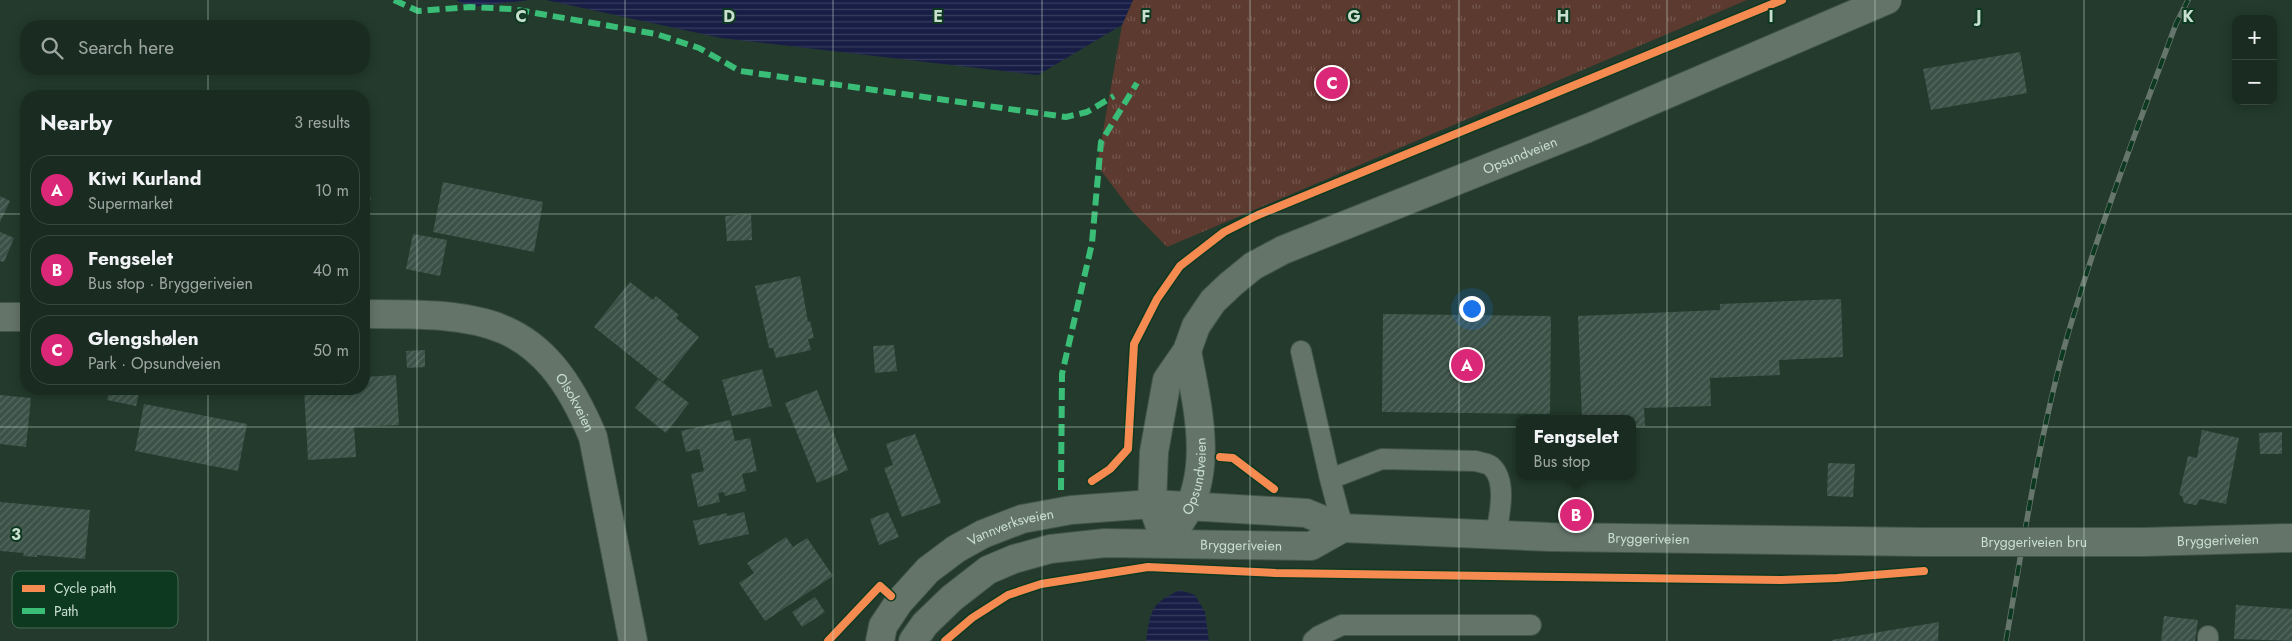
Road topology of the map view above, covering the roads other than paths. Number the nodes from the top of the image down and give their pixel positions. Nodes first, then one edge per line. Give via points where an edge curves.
1 (1887, 0) edge
2 (370, 314) edge
3 (0, 317) edge
4 (20, 317) edge
5 (1187, 351) junction
6 (1300, 351) dead end
7 (1330, 479) junction
8 (1152, 504) junction
9 (1192, 506) junction
10 (1343, 528) junction
11 (1496, 534) junction
12 (2292, 538) edge
13 (1924, 542) joint
14 (2143, 542) joint
15 (1166, 543) junction
16 (1531, 624) dead end
17 (633, 641) edge
18 (880, 641) edge
19 (913, 641) edge
20 (1313, 641) edge

1 - 5 main road, Opsundveien via 1588,128 1283,250 1253,266 1213,301 1196,326
2 - 17 main road, Olsokveien via 426,314 476,320 519,337 553,368 583,414 593,437
3 - 4 main road
5 - 8 main road, Opsundveien via 1167,380 1154,452
5 - 9 main road, Opsundveien via 1202,456
6 - 7 lane
7 - 10 lane
7 - 11 lane via 1382,458 1484,463 1491,466 1500,486
8 - 9 main road, Vannverksveien
8 - 15 main road, Opsundveien
8 - 18 main road, Vannverksveien via 1072,510 1022,519 983,534 928,570 899,602 883,626
9 - 10 main road, Bryggeriveien via 1306,513
9 - 15 main road, Opsundveien
10 - 11 main road, Bryggeriveien
10 - 15 main road, Bryggeriveien via 1311,546
11 - 13 main road, Bryggeriveien
12 - 14 main road, Bryggeriveien
13 - 14 main road, Bryggeriveien bru, bridge
15 - 19 main road via 1105,543 1050,549 1014,558 988,570 952,598 925,624
16 - 20 lane via 1342,625

